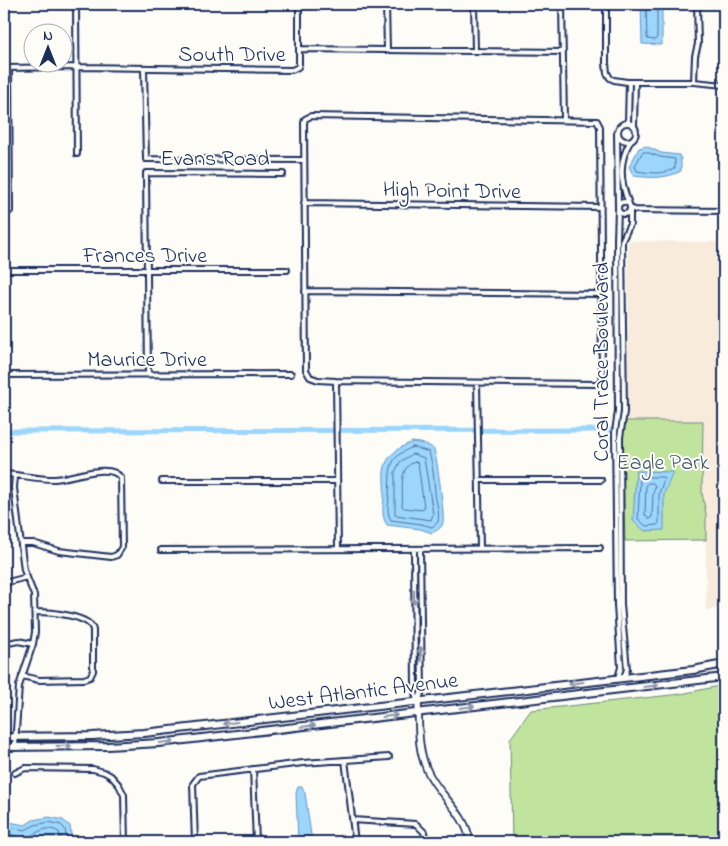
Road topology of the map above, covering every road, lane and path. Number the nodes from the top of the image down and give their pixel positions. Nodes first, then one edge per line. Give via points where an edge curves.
1 (76, 4) edge
2 (299, 4) edge
3 (386, 4) edge
4 (474, 4) edge
5 (562, 4) edge
6 (606, 4) edge
7 (698, 4) edge
8 (299, 49) junction
9 (387, 50) junction
10 (475, 51) junction
11 (563, 52) junction
12 (6, 68) edge
13 (76, 68) junction
14 (144, 69) junction
15 (629, 82) junction
16 (635, 82) junction
17 (694, 82) junction
18 (724, 86) edge
19 (564, 120) junction
20 (628, 122) junction
21 (634, 126) junction
22 (617, 132) junction
23 (631, 140) junction
24 (77, 154) dead end
25 (304, 160) junction
26 (283, 174) dead end
27 (304, 203) junction
28 (600, 207) junction
29 (618, 208) junction
30 (630, 208) junction
31 (724, 211) edge
32 (4, 215) edge
33 (4, 270) edge
34 (147, 270) junction
35 (287, 270) dead end
36 (305, 290) junction
37 (601, 294) junction
38 (148, 374) junction
39 (290, 374) dead end
40 (4, 375) edge
41 (336, 380) junction
42 (477, 383) junction
43 (4, 474) edge
44 (15, 475) junction
45 (479, 480) junction
46 (601, 480) dead end
47 (162, 481) dead end
48 (337, 481) junction
49 (21, 543) junction
50 (480, 548) junction
51 (600, 548) dead end
52 (338, 549) junction
53 (414, 549) junction
54 (420, 549) junction
55 (161, 550) dead end
56 (27, 577) junction
57 (4, 583) edge
58 (34, 612) junction
59 (4, 644) edge
60 (32, 644) junction
61 (724, 664) edge
62 (22, 676) junction
63 (724, 677) edge
64 (621, 678) junction
65 (603, 692) junction
66 (418, 702) junction
67 (418, 713) junction
68 (258, 720) junction
69 (260, 731) junction
70 (4, 737) edge
71 (15, 737) junction
72 (4, 746) edge
73 (15, 746) junction
74 (389, 757) dead end
75 (345, 760) junction
76 (253, 769) junction
77 (15, 773) dead end
78 (352, 820) junction
79 (125, 842) edge
80 (194, 842) edge
81 (256, 842) edge
82 (355, 842) edge
83 (426, 842) edge
84 (470, 842) edge

1 - 13 street
2 - 8 street
3 - 9 street
4 - 10 street
5 - 11 street
6 - 15 street via 607,73 614,80
7 - 17 street
8 - 9 street, South Drive
8 - 14 street, South Drive via 298,67 292,70
9 - 10 street, South Drive
10 - 11 street, South Drive
11 - 19 street
12 - 13 street, South Drive
12 - 32 street via 10,211
13 - 14 street, South Drive
13 - 24 street
14 - 25 street via 146,159
15 - 16 street
15 - 20 street
16 - 17 street
16 - 21 street, Coral Trace Boulevard
17 - 18 street
19 - 25 street via 311,116 304,123
19 - 28 street via 594,120 599,124
20 - 21 street
20 - 22 street via 620,125
21 - 23 street, Coral Trace Boulevard via 636,134
22 - 23 street via 623,140
22 - 29 street, Coral Trace Boulevard
23 - 30 street, Coral Trace Boulevard via 622,159 623,184
25 - 27 street
26 - 34 street, Evans Road via 146,173
27 - 28 street, High Point Drive
27 - 36 street
28 - 37 street
29 - 30 street via 624,202
29 - 30 street via 622,214
29 - 64 street, Coral Trace Boulevard via 618,412 615,432
30 - 31 street
30 - 64 street, Coral Trace Boulevard via 630,224 622,241 622,605 627,669
33 - 34 street, Frances Drive
34 - 35 street, Frances Drive
34 - 38 street
36 - 37 street
36 - 41 street via 306,370 313,379
37 - 42 street via 602,378 599,383
38 - 39 street, Maurice Drive
38 - 40 street, Maurice Drive
41 - 42 street
41 - 48 street
42 - 45 street
43 - 44 street
44 - 49 street
44 - 49 street via 58,479 114,472 121,481 122,547 114,557
45 - 46 street
45 - 50 street
47 - 48 street
48 - 52 street
49 - 56 street
50 - 51 street
50 - 54 street
52 - 53 street
52 - 55 street
53 - 54 street
53 -> 66 street via 415,693
66 -> 54 street via 422,691
56 - 57 street
56 - 58 street via 34,591
58 - 60 street
58 - 62 street via 54,612 88,622 93,627 93,671 84,679 39,680
59 - 60 street via 18,641
60 - 62 street
61 - 64 main road, West Atlantic Avenue
62 - 71 street
65 -> 63 main road, West Atlantic Avenue
64 - 65 main road via 619,684
64 -> 66 main road, West Atlantic Avenue
67 -> 65 main road, West Atlantic Avenue
66 - 67 street
66 - 68 main road, West Atlantic Avenue
69 -> 67 main road, West Atlantic Avenue
67 - 84 street via 420,750 427,771 463,819
68 - 69 main road
68 -> 71 main road, West Atlantic Avenue via 120,735
73 -> 69 main road, West Atlantic Avenue via 136,745
70 - 71 main road, West Atlantic Avenue
71 - 73 street
72 - 73 main road, West Atlantic Avenue
74 - 75 street
75 - 76 street
75 - 78 street
76 - 80 street via 199,776 194,780
76 - 81 street
77 - 79 street via 25,768 93,769 108,774 117,781 124,795
78 - 82 street
78 - 83 street via 416,824 424,832

